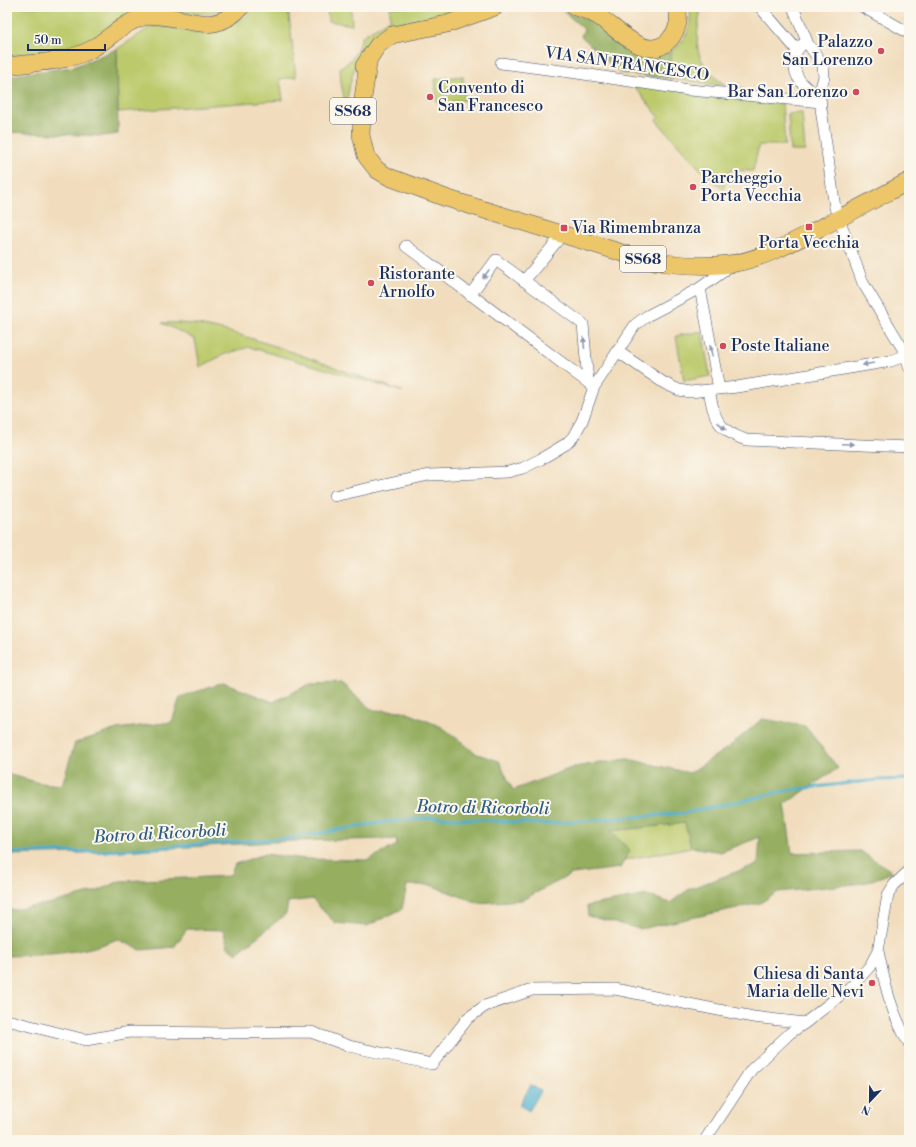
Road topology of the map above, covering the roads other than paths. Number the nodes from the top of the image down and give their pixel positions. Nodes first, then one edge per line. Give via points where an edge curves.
1 (241, 7) edge
2 (495, 7) edge
3 (575, 7) edge
4 (677, 7) edge
5 (760, 7) edge
6 (793, 7) edge
7 (863, 7) edge
8 (909, 33) edge
9 (808, 44) junction
10 (797, 50) junction
11 (500, 63) dead end
12 (7, 66) edge
13 (820, 98) junction
14 (909, 180) edge
15 (839, 218) junction
16 (562, 235) junction
17 (406, 246) dead end
18 (730, 264) junction
19 (524, 281) junction
20 (700, 288) junction
21 (470, 295) junction
22 (617, 351) junction
23 (907, 354) edge
24 (909, 367) edge
25 (591, 385) junction
26 (714, 390) junction
27 (909, 447) edge
28 (334, 496) dead end
29 (909, 871) edge
30 (878, 951) junction
31 (7, 1020) edge
32 (805, 1023) junction
33 (909, 1043) edge
34 (705, 1140) edge

1 - 12 main road via 224,20 207,24 160,16 142,18 78,55 66,59
2 - 16 main road, SS68 via 447,24 395,34 378,45 360,76 353,106 353,148 359,167 386,186 446,198
3 - 4 main road via 595,14 632,42 653,48 664,44 673,36 678,24
5 - 10 street
6 - 9 street
7 - 8 street
9 - 10 street via 803,44
9 - 13 street via 824,68
10 - 13 street via 794,63 799,79
11 - 13 street, VIA SAN FRANCESCO via 696,91 786,99
13 - 15 street via 833,197
14 - 15 main road, SS68
15 - 18 main road, SS68 via 781,248 751,260
15 - 23 street via 865,287
16 - 18 main road, SS68 via 655,262 686,265
16 - 19 street
17 - 21 street
18 - 20 street
19 -> 21 street via 496,260
25 -> 19 street via 582,324
20 - 22 street via 639,321
26 -> 20 street
21 - 25 street
22 - 25 street
22 - 26 street via 675,388 686,392
23 - 24 street
23 -> 26 street via 890,361
25 - 28 street via 580,426 570,440 523,468 498,473 429,475
26 -> 27 street via 716,420 725,429 746,440
29 - 30 street via 894,885 888,895
30 - 32 street via 870,966 853,985
30 - 33 street via 889,1003
31 - 32 street via 86,1040 130,1032 311,1032 349,1046 432,1064 468,1018 485,1006 532,990 615,989 753,1017
32 - 34 street via 790,1033 751,1070

